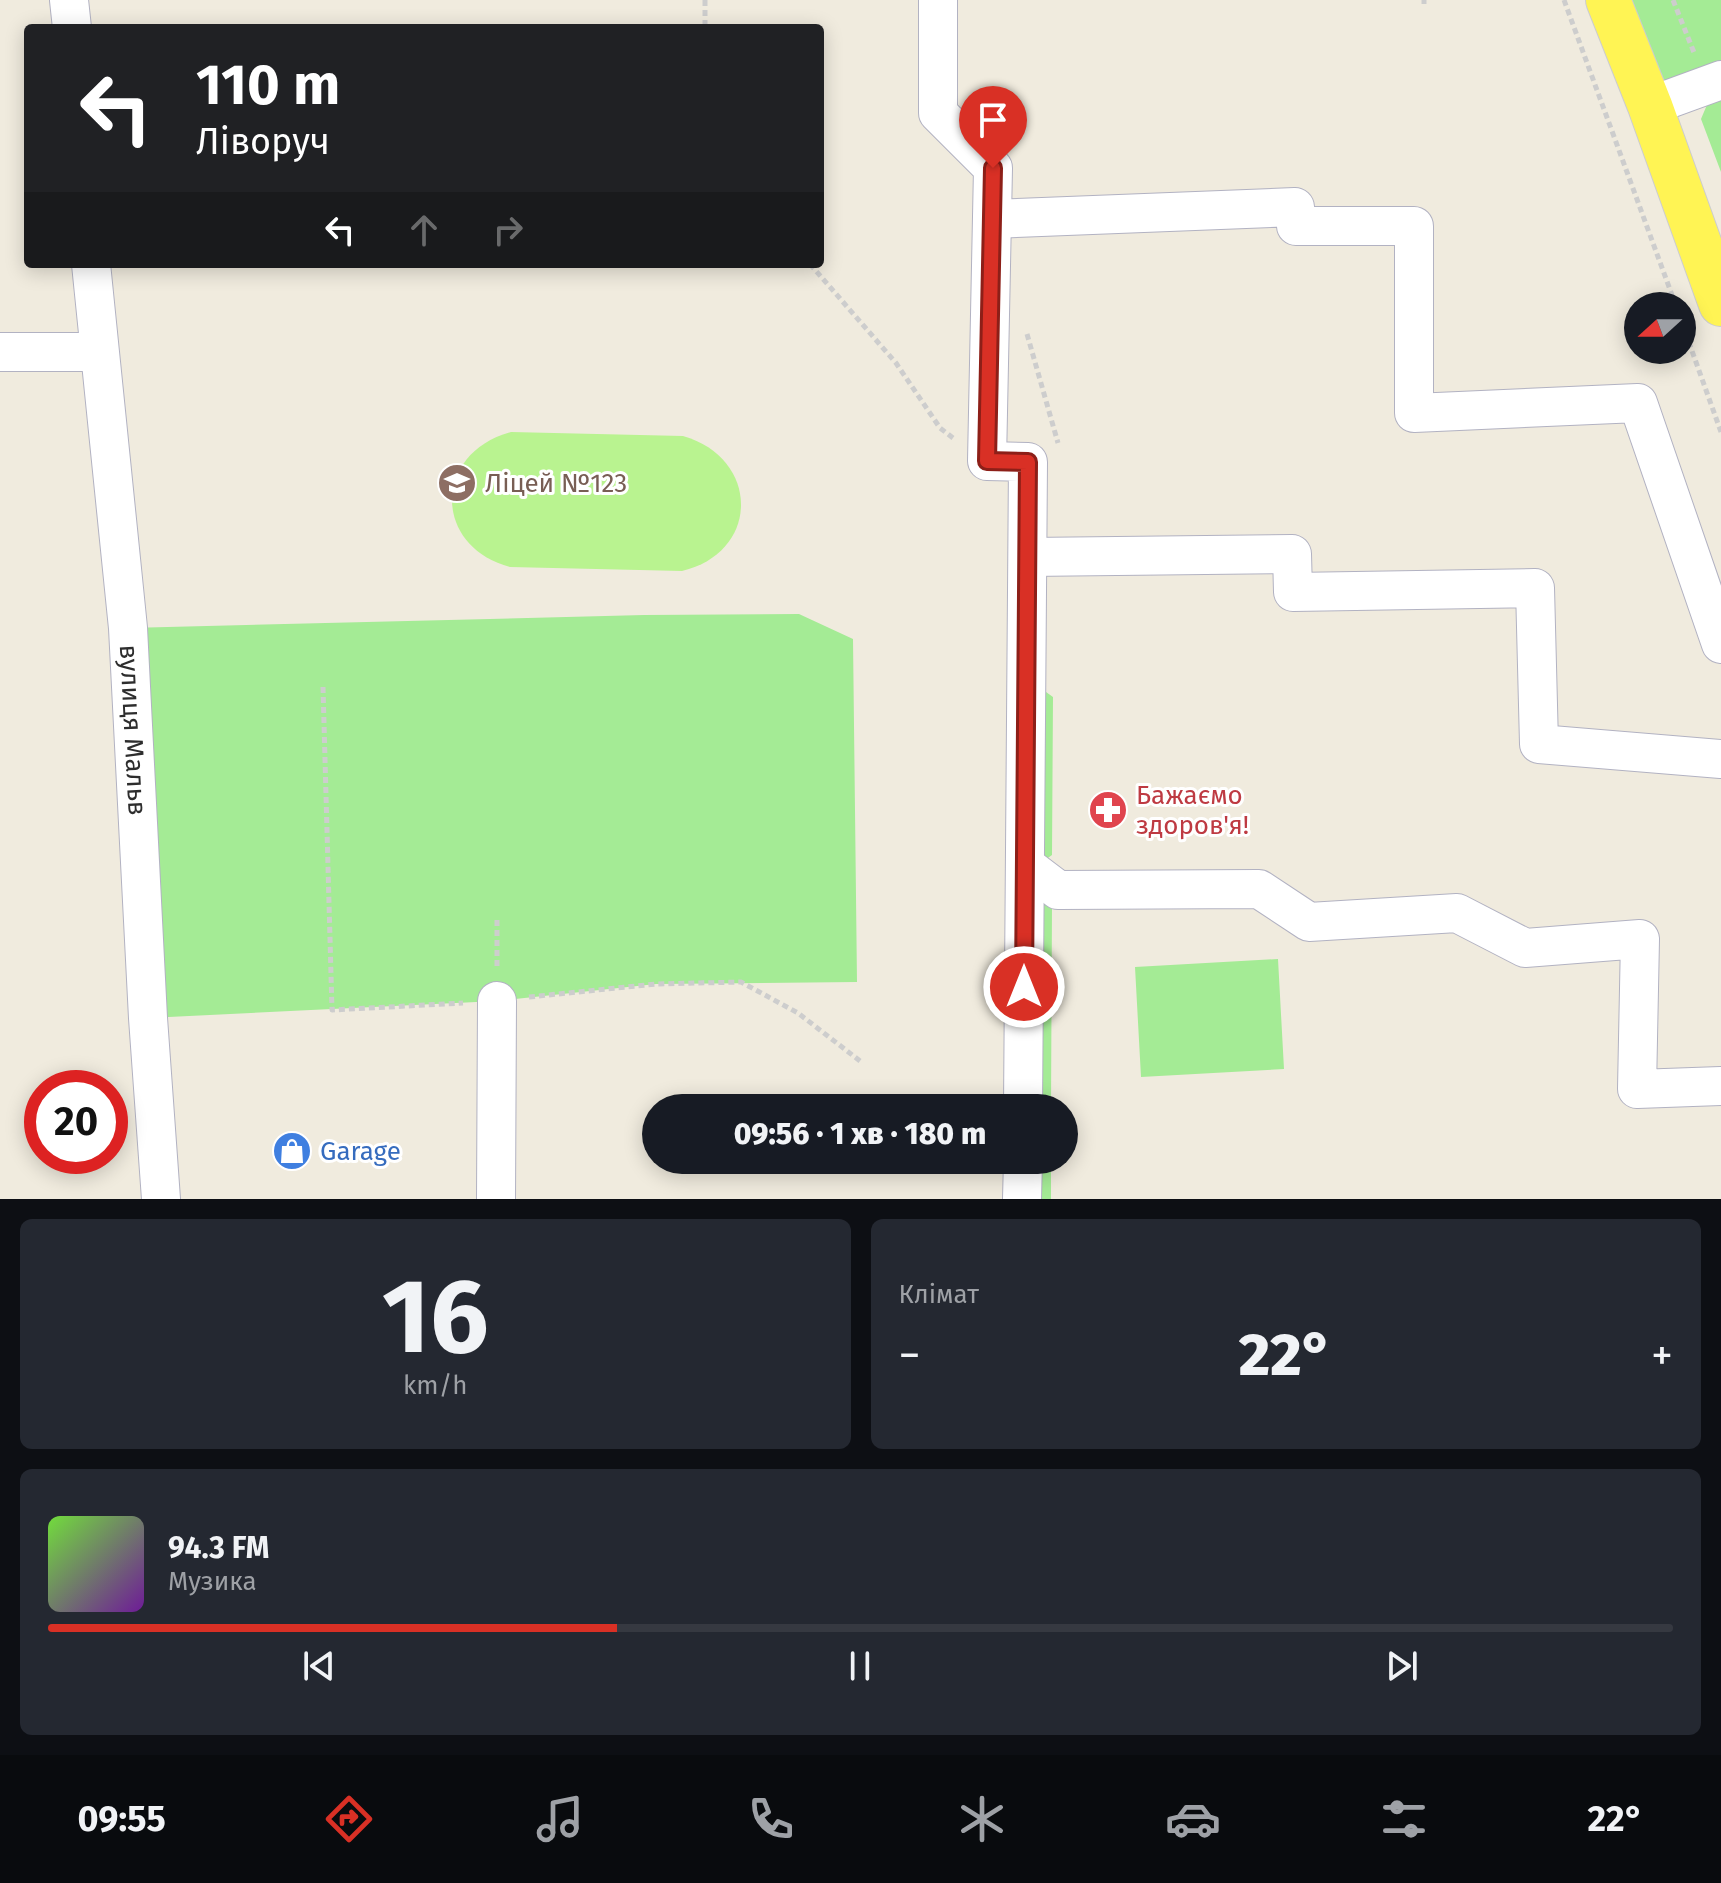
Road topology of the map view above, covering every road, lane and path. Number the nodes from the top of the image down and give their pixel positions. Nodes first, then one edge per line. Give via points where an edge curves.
1 (69, 0) edge
2 (705, 0) edge
3 (938, 0) edge
4 (1564, 0) edge
5 (1608, 0) edge
6 (1673, 0) edge
7 (72, 24) edge
8 (705, 24) edge
9 (1714, 83) edge
10 (1650, 106) junction
11 (992, 219) junction
12 (91, 268) edge
13 (813, 268) edge
14 (1671, 292) edge
15 (1721, 304) edge
16 (0, 352) edge
17 (99, 352) junction
18 (1696, 362) edge
19 (1721, 432) edge
20 (963, 445) dead end
21 (1028, 557) junction
22 (1721, 644) edge
23 (323, 687) dead end
24 (1721, 759) edge
25 (1025, 865) junction
26 (497, 920) dead end
27 (497, 1001) junction
28 (860, 1061) dead end
29 (1721, 1086) edge
30 (1023, 1094) edge
31 (1023, 1174) edge
32 (161, 1199) edge
33 (496, 1199) edge
34 (1022, 1199) edge

1 - 7 street
2 - 8 path
3 - 11 street via 938,113 993,168
4 - 14 path
5 - 10 main road
6 - 9 path
9 - 10 street
10 - 15 main road
11 - 21 street via 987,461 1028,462
11 - 22 street via 1295,207 1296,226 1414,226 1414,413 1638,403
12 - 17 street, вулиця Мальв
13 - 20 path via 896,363 940,428
16 - 17 street
17 - 32 street, вулиця Мальв via 128,628
18 - 19 path
21 - 24 street via 1292,554 1293,592 1535,588 1539,744
21 - 25 street
23 - 27 path via 332,1010
25 - 29 street via 1058,890 1259,889 1309,922 1457,913 1525,948 1640,939 1637,1089
25 - 30 street
26 - 27 path
27 - 28 path via 656,984 741,982 798,1013
27 - 33 street
31 - 34 street

